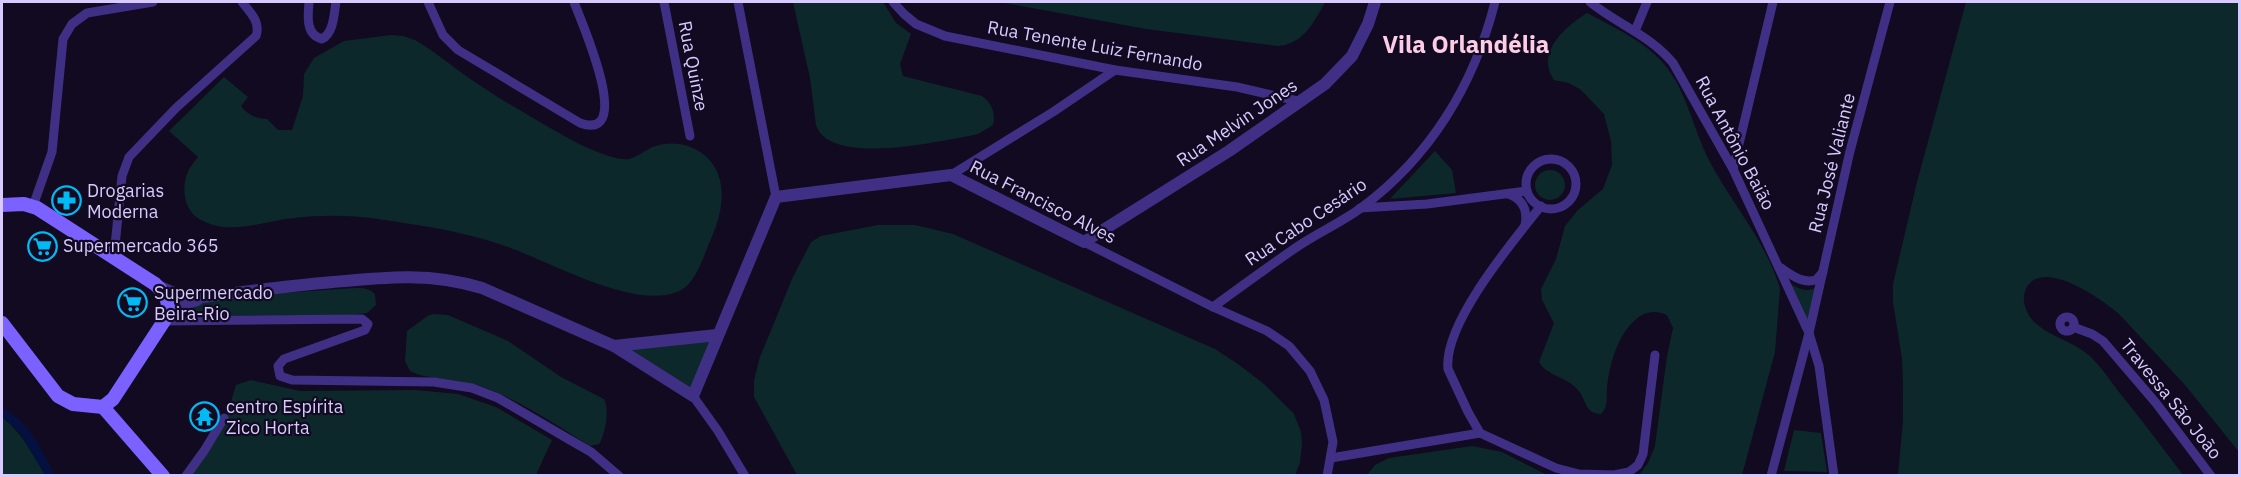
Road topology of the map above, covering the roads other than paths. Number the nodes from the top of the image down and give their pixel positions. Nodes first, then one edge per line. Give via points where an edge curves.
1 (153, 2) edge
2 (242, 2) edge
3 (309, 2) edge
4 (336, 2) edge
5 (428, 2) edge
6 (574, 2) edge
7 (664, 2) edge
8 (738, 2) edge
9 (894, 2) edge
10 (1375, 2) edge
11 (1495, 2) edge
12 (1590, 2) edge
13 (1647, 2) edge
14 (1773, 2) edge
15 (1890, 2) edge
16 (1635, 30) junction
17 (1115, 70) junction
18 (1302, 102) junction
19 (690, 136) dead end
20 (1733, 169) junction
21 (951, 175) junction
22 (1527, 190) junction
23 (1502, 194) junction
24 (776, 197) junction
25 (2, 205) edge
26 (1541, 206) junction
27 (33, 207) junction
28 (1360, 208) junction
29 (1524, 227) junction
30 (1084, 242) junction
31 (114, 256) junction
32 (1779, 267) junction
33 (1823, 272) junction
34 (155, 284) junction
35 (206, 297) junction
36 (1213, 307) junction
37 (165, 319) junction
38 (2, 323) edge
39 (2073, 327) dead end
40 (1809, 333) junction
41 (717, 335) junction
42 (614, 346) junction
43 (1655, 355) dead end
44 (693, 396) junction
45 (103, 407) junction
46 (224, 418) dead end
47 (1480, 433) junction
48 (1331, 458) junction
49 (156, 473) edge
50 (186, 476) edge
51 (619, 476) edge
52 (745, 476) edge
53 (1327, 476) edge
54 (1771, 476) edge
55 (1834, 476) edge
56 (2211, 476) edge

1 - 27 street via 87,13 66,31 60,48 52,152
2 - 31 street via 257,23 256,36 176,108 129,157 122,176
3 - 4 street via 309,25 315,37 322,39 327,37
5 - 6 street via 443,35 458,50 580,123 590,125 601,121 605,96
7 - 19 street, Rua Quinze
8 - 24 street
9 - 17 street, Rua Tenente Luiz Fernando via 909,19 937,34
10 - 18 street, Rua Melvin Jones via 1352,56
11 - 28 street, Rua Cabo Cesário via 1475,59 1443,122 1401,174
12 - 16 street, Rua Antônio Baião
13 - 16 street
14 - 20 street
15 - 33 street, Rua José Valiante
16 - 20 street, Rua Antônio Baião via 1673,63
17 - 18 street, Rua Tenente Luiz Fernando via 1237,87
17 - 21 street
18 - 30 street, Rua Melvin Jones
20 - 32 street, Rua Antônio Baião
21 - 24 street, Rua Francisco Alves
21 - 30 street, Rua Francisco Alves
22 - 23 street
22 - 26 street
22 - 26 street via 1528,174 1539,162 1558,160 1569,168 1575,183 1571,198 1557,207
23 - 28 street
23 - 29 street via 1515,197 1522,204
24 - 41 street
25 - 27 main road
26 - 29 street
27 - 31 main road
28 - 36 street, Rua Cabo Cesário via 1292,250
29 - 47 street via 1463,316 1448,352 1448,369
30 - 36 street, Rua Francisco Alves
31 - 34 main road
32 - 33 street via 1807,281 1816,280
32 - 40 street, Rua Antônio Baião
33 - 40 street, Rua José Valiante
34 - 35 street via 185,298
34 - 37 main road via 168,301
35 - 37 street via 181,306
35 - 42 street via 367,279 436,277 482,288
36 - 48 street, Rua Francisco Alves via 1279,338 1311,371 1331,428
37 - 45 main road via 113,399
37 - 51 street via 364,320 367,329 359,334 284,359 277,368 280,376 292,380 434,382 472,388 498,398 591,452
38 - 45 main road via 58,396 73,404
39 - 56 street, Travessa São João via 2103,341
40 - 54 street, Rua José Valiante
40 - 55 street, Rua Antônio Baião via 1819,366
41 - 42 street
41 - 44 street
42 - 44 street
43 - 47 street via 1643,454 1629,472 1566,472
44 - 52 street
45 - 49 main road
46 - 50 street
47 - 48 street
48 - 53 street

